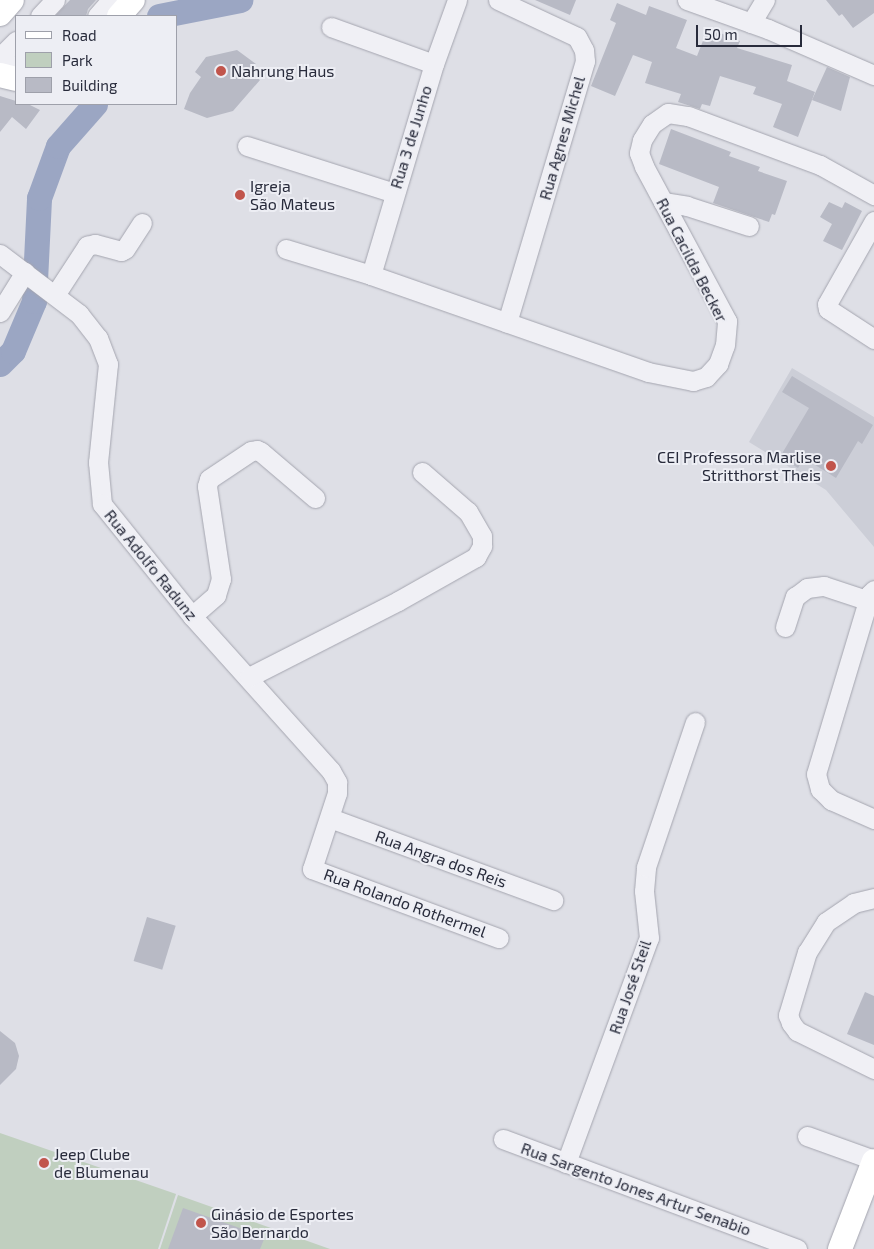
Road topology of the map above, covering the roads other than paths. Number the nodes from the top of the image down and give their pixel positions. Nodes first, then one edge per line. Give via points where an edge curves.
1 (12, 0) edge
2 (55, 0) edge
3 (111, 0) edge
4 (133, 0) edge
5 (457, 0) edge
6 (498, 0) edge
7 (687, 0) edge
8 (765, 0) edge
9 (0, 14) edge
10 (41, 15) edge
11 (98, 15) edge
12 (120, 15) edge
13 (751, 23) junction
14 (331, 27) dead end
15 (15, 44) edge
16 (434, 64) junction
17 (6, 69) edge
18 (874, 75) edge
19 (247, 146) dead end
20 (394, 194) junction
21 (874, 195) edge
22 (663, 202) junction
23 (874, 221) edge
24 (142, 223) dead end
25 (748, 226) dead end
26 (286, 249) dead end
27 (0, 254) edge
28 (27, 273) junction
29 (371, 275) junction
30 (51, 291) junction
31 (0, 312) edge
32 (507, 323) junction
33 (874, 339) edge
34 (422, 472) dead end
35 (314, 498) dead end
36 (871, 595) edge
37 (192, 616) junction
38 (785, 627) dead end
39 (248, 677) junction
40 (695, 722) dead end
41 (330, 818) junction
42 (874, 819) edge
43 (312, 869) joint
44 (874, 898) edge
45 (553, 900) dead end
46 (499, 938) dead end
47 (874, 1069) edge
48 (807, 1136) dead end
49 (503, 1139) dead end
50 (874, 1160) edge
51 (566, 1163) junction
52 (797, 1249) edge
53 (840, 1249) edge

1 - 9 main road
2 - 10 street
3 - 11 street
4 - 12 main road
5 - 16 street, Rua 3 de Junho
6 - 32 street, Rua Agnes Michel via 577,37 584,50 585,61
7 - 13 street
8 - 13 street
13 - 18 street
14 - 16 street
15 - 17 street
16 - 20 street, Rua 3 de Junho
19 - 20 street
20 - 29 street, Rua 3 de Junho
21 - 22 street, Rua Cacilda Becker via 820,166 688,116 668,113 652,124 642,140 640,153
22 - 25 street via 687,206
22 - 32 street, Rua Cacilda Becker via 727,321 725,345 718,364 706,377 693,381 648,372
23 - 33 street via 827,304 828,309
24 - 30 street via 122,251 95,244 87,246
26 - 29 street, Rua Cacilda Becker
27 - 28 street, Rua Adolfo Radunz
28 - 30 street, Rua Adolfo Radunz
28 - 31 street
29 - 32 street, Rua Cacilda Becker
30 - 37 street, Rua Adolfo Radunz via 79,314 98,338 108,364 98,462 102,504
34 - 39 street via 468,512 482,536 482,546 476,557 398,601
35 - 37 street via 257,450 209,480 221,579 216,595
36 - 38 street via 824,586 807,588 795,597
36 - 42 street via 816,774 820,789 831,800
37 - 39 street, Rua Adolfo Radunz
39 - 41 street, Rua Adolfo Radunz via 331,771 338,793
40 - 51 street, Rua José Steil via 646,866 644,891 649,938
41 - 43 street, Rua Adolfo Radunz
41 - 45 street, Rua Angra dos Reis
43 - 46 street, Rua Rolando Rothermel
44 - 47 street via 854,903 826,922 806,952 788,1015 797,1031
48 - 50 street
49 - 51 street, Rua Sargento Jones Artur Senabio
50 - 53 main road
51 - 52 street, Rua Sargento Jones Artur Senabio

